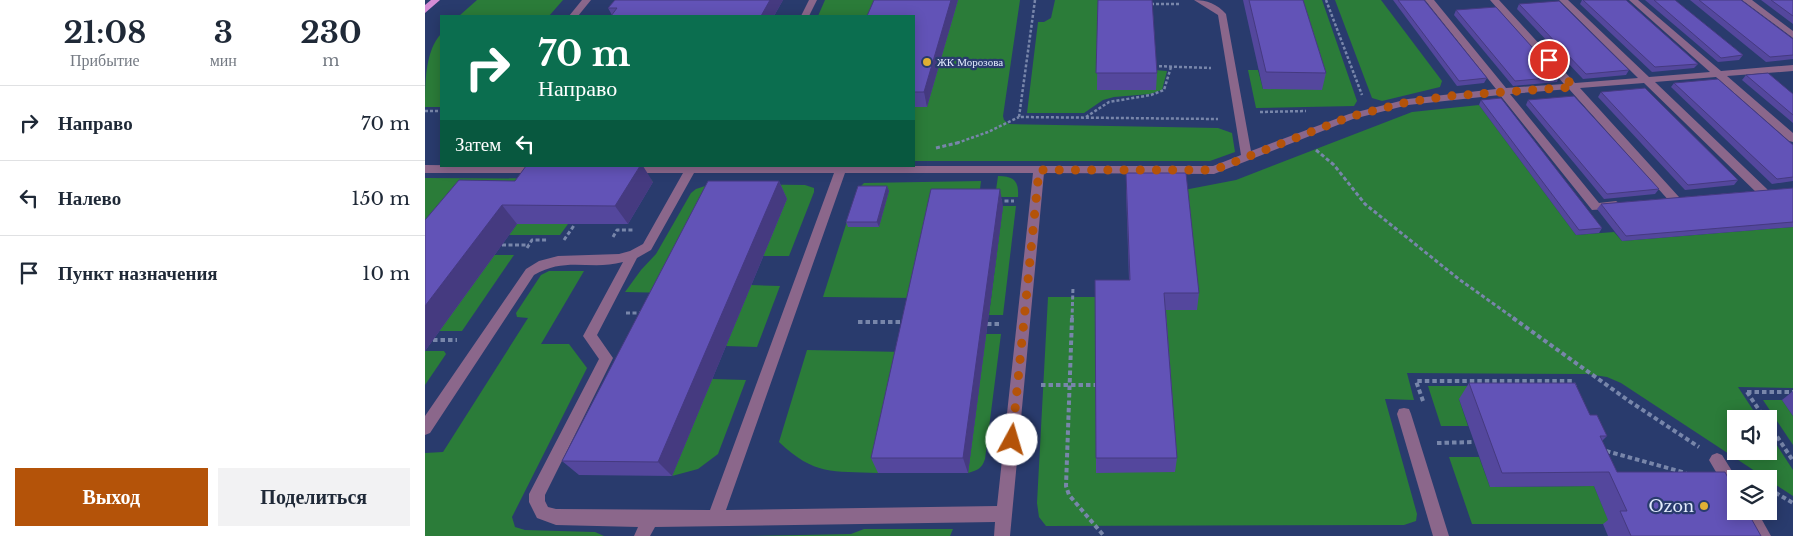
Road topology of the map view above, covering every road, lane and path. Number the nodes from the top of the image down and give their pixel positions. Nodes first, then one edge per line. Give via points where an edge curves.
1 (436, 0) edge
2 (587, 0) edge
3 (813, 0) edge
4 (1035, 0) edge
5 (1198, 0) edge
6 (1326, 0) edge
7 (1429, 0) edge
8 (1494, 0) edge
9 (1563, 0) edge
10 (1633, 0) edge
11 (1746, 0) edge
12 (425, 10) edge
13 (574, 15) edge
14 (806, 15) edge
15 (1793, 35) edge
16 (1154, 66) edge
17 (1171, 67) junction
18 (1231, 68) junction
19 (1793, 68) edge
20 (1719, 75) junction
21 (1647, 81) junction
22 (1574, 87) junction
23 (1503, 93) junction
24 (425, 111) edge
25 (440, 111) edge
26 (1368, 111) junction
27 (1019, 117) junction
28 (1085, 118) junction
29 (1239, 119) junction
30 (1298, 138) junction
31 (1793, 139) edge
32 (927, 150) dead end
33 (1247, 158) junction
34 (443, 167) edge
35 (425, 168) edge
36 (728, 168) edge
37 (554, 169) edge
38 (622, 169) edge
39 (691, 169) junction
40 (841, 169) junction
41 (993, 169) junction
42 (1039, 170) junction
43 (1778, 190) edge
44 (1763, 192) junction
45 (1743, 194) edge
46 (1675, 200) edge
47 (1023, 201) dead end
48 (1625, 204) edge
49 (638, 222) dead end
50 (575, 224) edge
51 (633, 230) dead end
52 (564, 240) dead end
53 (502, 245) dead end
54 (529, 245) dead end
55 (633, 257) junction
56 (1073, 287) dead end
57 (603, 313) junction
58 (650, 314) edge
59 (859, 322) dead end
60 (911, 322) edge
61 (433, 340) dead end
62 (464, 340) dead end
63 (1041, 385) dead end
64 (1069, 385) junction
65 (1096, 385) edge
66 (1576, 390) edge
67 (1793, 392) edge
68 (1424, 407) dead end
69 (1759, 410) edge
70 (1404, 414) dead end
71 (425, 428) edge
72 (1433, 434) dead end
73 (1777, 436) edge
74 (1474, 442) dead end
75 (1435, 443) junction
76 (1413, 444) junction
77 (1602, 444) edge
78 (1438, 452) dead end
79 (1717, 460) joint
80 (1793, 461) edge
81 (1687, 473) edge
82 (1727, 476) edge
83 (1777, 494) edge
84 (1793, 503) edge
85 (1004, 514) junction
86 (715, 518) junction
87 (650, 519) junction
88 (1753, 520) edge
89 (643, 536) edge
90 (1002, 536) edge
91 (1104, 536) edge
92 (1441, 536) edge
93 (1763, 536) edge

1 - 12 main road
2 - 13 lane
3 - 14 lane
4 - 27 path
5 - 18 lane via 1222,14
6 - 26 path
7 - 23 lane
8 - 22 lane
9 - 21 lane
10 - 20 lane
11 - 15 lane
16 - 17 path
17 - 18 path
17 - 28 path via 1164,90 1153,96 1107,102
18 - 29 lane
19 - 20 lane
20 - 21 lane
20 - 31 lane
21 - 22 lane
21 - 44 lane
22 - 23 lane
22 - 46 lane
23 - 26 lane via 1433,98
23 - 48 lane via 1595,207
24 - 25 path
26 - 30 lane
27 - 28 path
27 - 32 path via 977,138
28 - 29 path
29 - 33 lane
30 - 33 lane
30 - 79 path via 1334,165 1365,204 1460,280
33 - 42 lane via 1214,170
34 - 35 lane
34 - 37 lane
36 - 39 lane
36 - 40 lane
38 - 39 lane
39 - 55 lane via 647,247
40 - 41 lane
40 - 86 lane
41 - 42 lane
41 - 47 path via 990,201
42 - 85 lane
43 - 44 lane
44 - 45 lane
49 - 51 path
50 - 52 path
53 - 54 path
55 - 57 lane
55 - 71 lane via 623,260 558,259 537,266
56 - 64 path
57 - 58 path
57 - 87 lane via 590,336 606,358 537,494 537,502 543,513 556,517
59 - 60 path
61 - 62 path
63 - 64 path
64 - 65 path
64 - 91 path via 1065,486
66 - 68 path via 1572,381 1416,381
67 - 69 path via 1747,392
70 - 76 lane
72 - 75 path
73 - 80 path
74 - 75 path
75 - 76 path
75 - 78 path
76 - 92 lane
77 - 81 path via 1606,453
79 - 82 lane
83 - 84 path
85 - 86 lane
85 - 90 lane
86 - 87 lane
87 - 89 lane
88 - 93 lane

